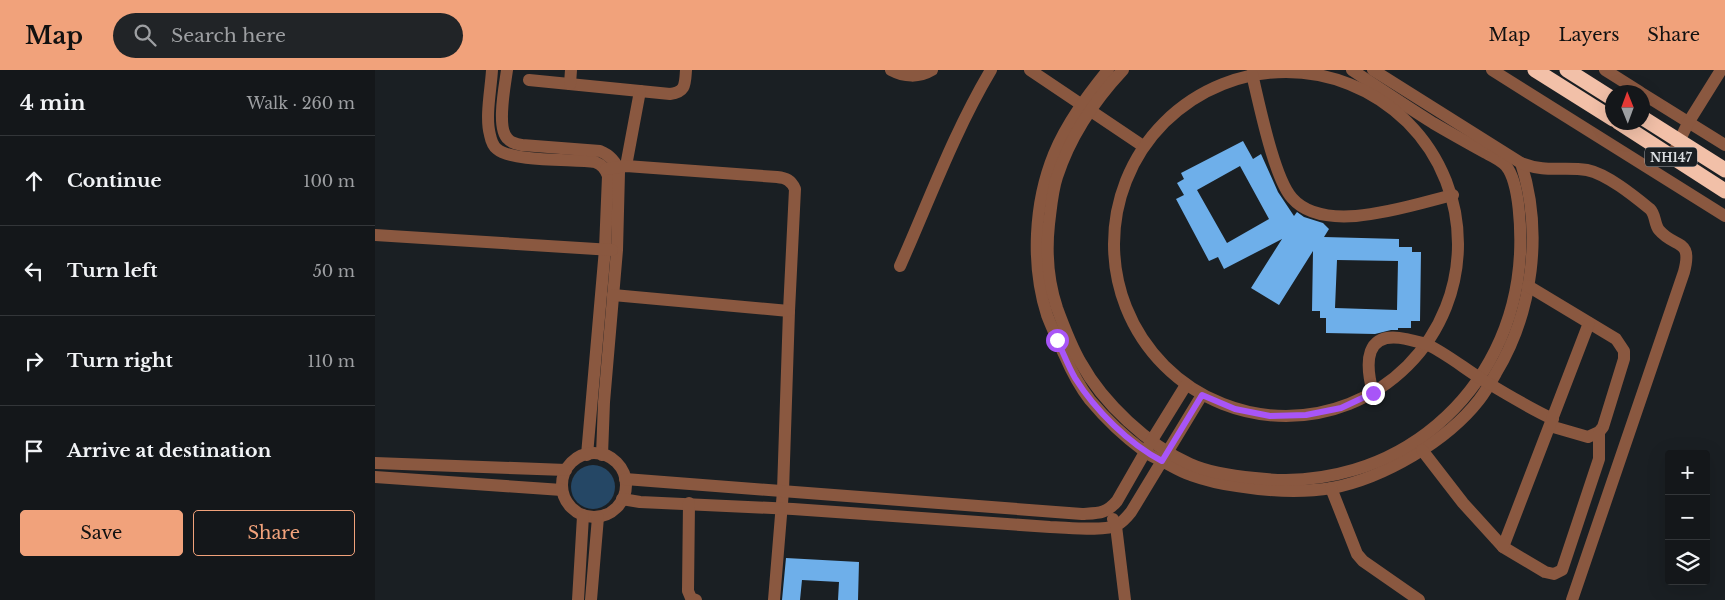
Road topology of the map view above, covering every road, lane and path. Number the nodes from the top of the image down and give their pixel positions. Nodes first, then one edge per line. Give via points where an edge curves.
1 (492, 70) edge
2 (507, 70) edge
3 (571, 70) edge
4 (686, 70) edge
5 (891, 70) edge
6 (932, 70) edge
7 (991, 70) edge
8 (1030, 70) edge
9 (1108, 70) edge
10 (1123, 70) edge
11 (1352, 70) edge
12 (1373, 70) edge
13 (1492, 70) edge
14 (1535, 70) edge
15 (1567, 70) edge
16 (1605, 70) edge
17 (1721, 70) edge
18 (1252, 74) junction
19 (529, 80) dead end
20 (570, 84) junction
21 (1385, 84) edge
22 (1628, 85) edge
23 (640, 91) junction
24 (1605, 94) edge
25 (1650, 99) edge
26 (1086, 108) junction
27 (1605, 114) edge
28 (1650, 122) edge
29 (1688, 122) junction
30 (1630, 130) edge
31 (507, 139) junction
32 (1679, 141) junction
33 (1725, 145) edge
34 (1143, 146) junction
35 (497, 150) junction
36 (1671, 157) junction
37 (1521, 163) junction
38 (616, 167) junction
39 (1725, 170) edge
40 (1725, 191) edge
41 (1453, 195) junction
42 (1725, 216) edge
43 (375, 235) edge
44 (611, 250) junction
45 (900, 266) dead end
46 (1528, 286) junction
47 (613, 295) junction
48 (789, 311) junction
49 (1589, 322) junction
50 (1427, 344) junction
51 (1484, 381) junction
52 (1186, 385) junction
53 (1373, 393) junction
54 (1202, 395) junction
55 (1551, 423) junction
56 (1599, 432) junction
57 (1152, 440) junction
58 (1422, 450) junction
59 (1145, 452) junction
60 (587, 454) junction
61 (602, 455) junction
62 (1164, 456) junction
63 (375, 463) edge
64 (566, 470) junction
65 (375, 477) edge
66 (625, 479) junction
67 (1331, 488) junction
68 (562, 490) junction
69 (783, 491) junction
70 (623, 499) junction
71 (689, 503) junction
72 (781, 508) junction
73 (1110, 510) junction
74 (583, 516) junction
75 (598, 517) junction
76 (1115, 526) junction
77 (1503, 547) junction
78 (578, 600) edge
79 (591, 600) edge
80 (696, 600) edge
81 (773, 600) edge
82 (1125, 600) edge
83 (1419, 600) edge
84 (1572, 600) edge

1 - 35 street via 489,127
2 - 31 street via 502,128
3 - 20 street
4 - 23 street via 680,92
5 - 6 street via 917,76
7 - 45 street via 963,123
8 - 26 street
9 - 26 street
10 - 26 street
11 - 21 street
12 - 21 street
13 - 42 street
14 - 27 highway
15 - 24 highway
16 - 22 street
17 - 29 street
18 - 21 street via 1295,71
18 - 34 street via 1202,93 1180,107
18 - 41 street via 1277,168 1291,197 1308,210 1352,217
19 - 20 street
20 - 23 street
21 - 37 street
21 - 41 street via 1436,156
21 - 51 street via 1431,122 1499,160 1512,179 1521,228 1519,271 1513,310
23 - 38 street
25 - 29 street
26 - 34 street
26 - 57 street via 1056,179 1047,240 1049,270 1055,300 1080,363 1100,393
26 - 59 street via 1068,124 1042,192 1037,224 1041,286 1047,314 1075,377 1090,401
28 - 32 highway, NH147
29 - 32 street
29 - 33 street
30 - 36 highway, NH147
31 - 35 street
31 - 38 street via 522,145 599,151 608,154
32 - 36 street
32 - 39 highway, NH147
34 - 52 street via 1123,186 1113,230 1115,274 1129,317 1153,355
35 - 38 street via 522,157 595,162
36 - 40 highway, NH147
37 - 46 street via 1527,182 1533,236
37 - 84 street via 1535,168 1582,170 1601,175 1654,212 1658,228 1685,249 1687,259
38 - 44 street via 609,183
38 - 48 street via 777,177 792,182 795,198
41 - 50 street via 1459,234 1457,273 1447,310
43 - 44 street
44 - 47 street
44 - 60 street
46 - 49 street
46 - 51 street via 1516,334 1501,364
47 - 48 street
47 - 61 street
48 - 69 street
49 - 55 street
49 - 56 street via 1617,339 1624,351 1610,406
50 - 51 street
50 - 53 street via 1400,374
50 - 53 street via 1394,337 1374,346 1368,367
51 - 55 street
51 - 58 street via 1480,399 1457,424
51 - 62 street via 1404,449 1349,473 1288,482 1240,477
52 - 54 street
52 - 57 street
53 - 54 street via 1341,408 1306,415 1270,416 1235,409
54 - 62 street
55 - 56 street via 1588,436
55 - 77 street
56 - 77 street via 1599,459 1562,570 1554,574 1545,572
57 - 59 street
57 - 62 street
58 - 67 street via 1385,470
58 - 77 street via 1463,503
59 - 62 street
59 - 73 street
60 - 61 street
60 - 64 street
61 - 66 street via 617,464
62 - 67 street via 1189,475 1225,484 1286,491
62 - 76 street via 1131,512
63 - 64 street
64 - 68 street
65 - 68 street
66 - 69 street
66 - 70 street
67 - 83 street via 1357,554
68 - 74 street via 569,506
69 - 72 street
69 - 73 street via 1082,514
70 - 71 street
70 - 75 street via 612,511
71 - 72 street
71 - 80 street via 688,591
72 - 76 street via 1050,527
72 - 81 street
73 - 76 street
74 - 75 street
74 - 78 street
75 - 79 street
76 - 82 street

